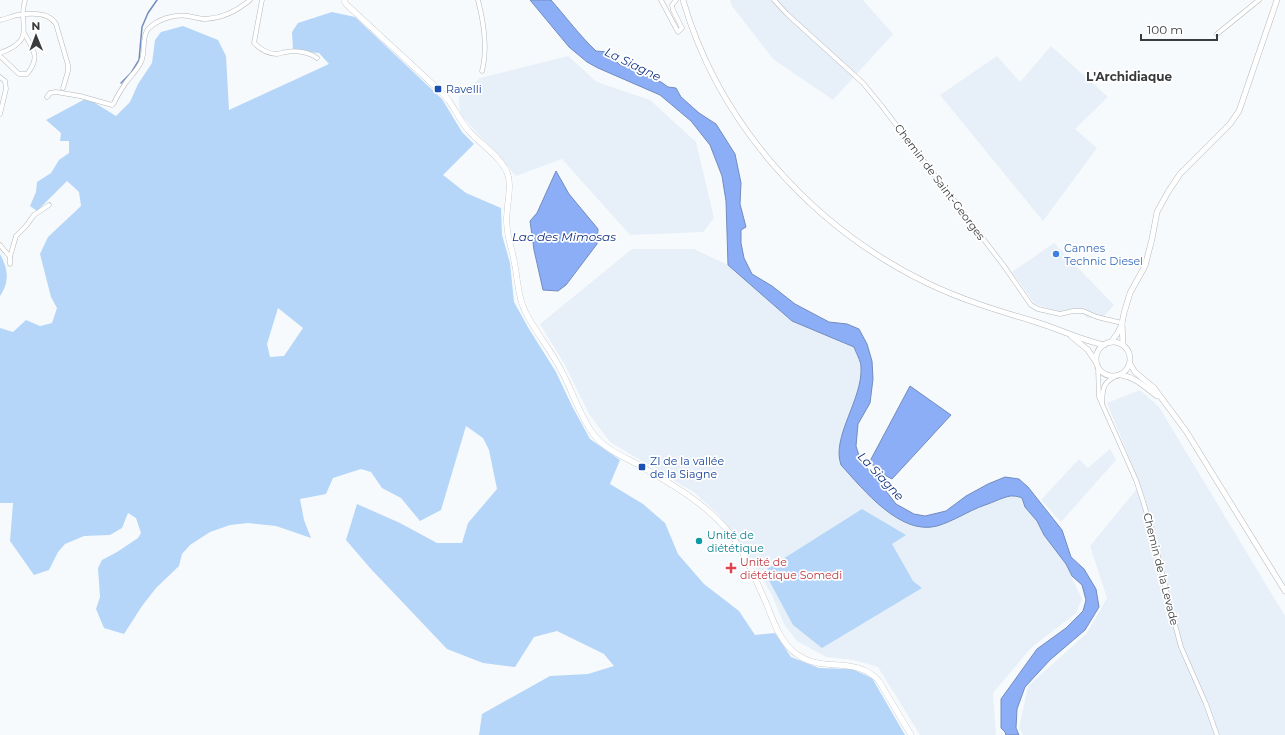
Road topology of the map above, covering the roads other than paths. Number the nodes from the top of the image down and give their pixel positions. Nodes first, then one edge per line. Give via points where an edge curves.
1 (26, 0) edge
2 (250, 0) edge
3 (262, 0) edge
4 (344, 0) edge
5 (478, 0) edge
6 (661, 0) edge
7 (676, 0) edge
8 (683, 0) edge
9 (774, 0) edge
10 (1258, 0) edge
11 (1277, 0) edge
12 (24, 15) junction
13 (0, 20) edge
14 (24, 33) junction
15 (1217, 34) dead end
16 (0, 53) edge
17 (0, 56) edge
18 (317, 58) dead end
19 (482, 71) dead end
20 (0, 77) edge
21 (63, 88) dead end
22 (47, 97) dead end
23 (0, 114) edge
24 (49, 205) dead end
25 (0, 245) edge
26 (10, 257) junction
27 (10, 264) dead end
28 (1122, 323) junction
29 (1061, 331) junction
30 (1110, 342) junction
31 (1104, 345) junction
32 (1123, 345) junction
33 (1130, 364) junction
34 (1097, 365) junction
35 (1118, 376) junction
36 (1162, 399) junction
37 (1102, 403) junction
38 (1285, 591) edge
39 (911, 735) edge
40 (1217, 735) edge

1 - 12 street
2 - 22 street via 226,15 206,19 175,16 155,24 144,37 144,54 138,68 112,105 56,92 50,93
3 - 18 street via 254,43 269,53 302,52
4 - 39 main road via 449,101 468,130 500,160 508,175 506,215 520,298 525,311 559,365 593,434 615,452 703,505 735,541 781,637 791,650 806,660 853,666 873,675
5 - 19 street via 482,15 485,54
6 - 7 street via 678,32 682,28 672,5
8 - 29 street via 709,66 744,127 780,173 820,212 880,257 928,284
9 - 28 street, Chemin de Saint-Georges via 863,83 995,254 1031,305 1060,314 1083,311
10 - 15 street
11 - 28 street via 1239,111 1230,124 1180,174 1157,212 1145,266 1130,293
12 - 13 street
12 - 14 street
12 - 21 street via 34,14 54,19 68,65
14 - 16 street via 21,40 12,48
14 - 17 street via 35,53 33,67 27,74 19,74
20 - 23 street via 5,81 6,89
24 - 26 street via 34,215 16,236
25 - 26 street
26 - 27 street
28 - 30 street
28 - 32 street
29 - 31 street
29 - 34 street via 1076,339 1088,350
30 - 31 street
30 - 32 street
31 - 34 street via 1098,351
32 - 33 street via 1129,354
33 - 35 street
33 - 36 street
34 - 35 street via 1106,375
34 - 37 street, Chemin de la Levade via 1099,397
35 - 36 street via 1131,377
35 - 37 street via 1105,384
36 - 38 street via 1186,431
37 - 40 street, Chemin de la Levade via 1136,480 1181,647

